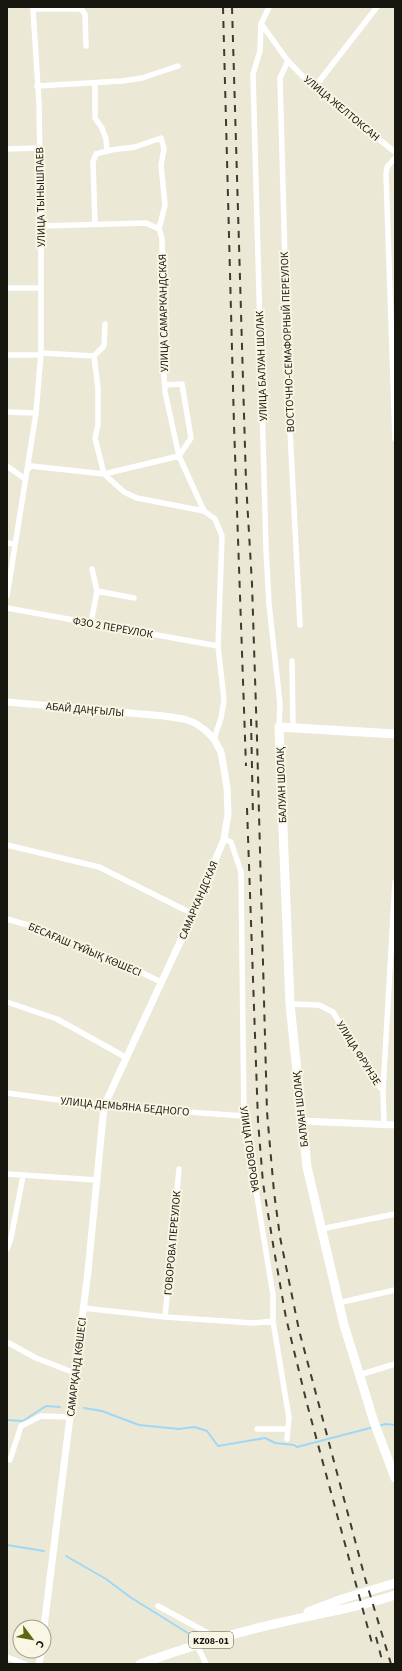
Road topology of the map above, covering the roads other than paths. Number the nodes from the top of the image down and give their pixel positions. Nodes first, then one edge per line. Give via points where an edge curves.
1 (269, 7) edge
2 (377, 7) edge
3 (261, 24) junction
4 (86, 46) dead end
5 (288, 61) junction
6 (178, 66) dead end
7 (95, 82) junction
8 (37, 86) junction
9 (314, 88) junction
10 (39, 148) junction
11 (7, 149) edge
12 (107, 151) junction
13 (395, 152) edge
14 (395, 158) edge
15 (94, 224) junction
16 (41, 226) junction
17 (159, 229) junction
18 (7, 288) edge
19 (42, 288) junction
20 (105, 324) dead end
21 (41, 354) junction
22 (7, 355) edge
23 (94, 356) junction
24 (165, 385) junction
25 (7, 412) edge
26 (36, 413) junction
27 (395, 439) edge
28 (179, 456) junction
29 (7, 466) edge
30 (27, 470) junction
31 (104, 474) junction
32 (25, 479) junction
33 (204, 511) junction
34 (7, 543) edge
35 (15, 544) junction
36 (92, 569) dead end
37 (97, 591) junction
38 (7, 596) edge
39 (134, 598) dead end
40 (7, 608) edge
41 (91, 623) junction
42 (300, 624) dead end
43 (218, 646) junction
44 (292, 661) dead end
45 (7, 702) edge
46 (164, 716) joint
47 (279, 727) junction
48 (293, 727) junction
49 (395, 734) edge
50 (214, 739) junction
51 (224, 839) junction
52 (7, 845) edge
53 (395, 882) edge
54 (194, 914) junction
55 (7, 919) edge
56 (162, 982) junction
57 (7, 1002) edge
58 (290, 1004) junction
59 (127, 1058) junction
60 (383, 1090) junction
61 (7, 1093) edge
62 (104, 1106) junction
63 (244, 1116) junction
64 (301, 1121) junction
65 (384, 1123) junction
66 (395, 1125) edge
67 (179, 1169) dead end
68 (7, 1174) edge
69 (23, 1176) junction
70 (97, 1180) junction
71 (395, 1214) edge
72 (320, 1229) junction
73 (9, 1238) edge
74 (7, 1249) edge
75 (395, 1290) edge
76 (338, 1303) junction
77 (83, 1308) junction
78 (166, 1316) junction
79 (273, 1321) junction
80 (7, 1342) edge
81 (395, 1364) edge
82 (75, 1373) junction
83 (359, 1375) junction
84 (70, 1417) junction
85 (257, 1429) dead end
86 (288, 1429) junction
87 (287, 1438) dead end
88 (7, 1460) edge
89 (395, 1478) edge
90 (395, 1583) edge
91 (395, 1596) edge
92 (158, 1606) dead end
93 (45, 1619) edge
94 (284, 1621) junction
95 (217, 1638) junction
96 (197, 1645) junction
97 (7, 1657) edge
98 (25, 1664) edge
99 (140, 1664) edge
100 (206, 1664) edge

1 - 3 street, УЛИЦА БАЛУАН ШОЛАК
2 - 9 street
3 - 5 street, УЛИЦА ЖЕЛТОКСАН
3 - 47 street, УЛИЦА БАЛУАН ШОЛАК via 260,51 252,74 266,549 280,704
4 - 8 street, УЛИЦА ТЫНЫШПАЕВ via 84,14 81,9 34,9
5 - 9 street, УЛИЦА ЖЕЛТОКСАН
5 - 42 street, ВОСТОЧНО-СЕМАФОРНЫЙ ПЕРЕУЛОК via 280,78 289,411
6 - 7 street via 142,78
7 - 8 street
7 - 12 street via 94,118 102,128
8 - 10 street, УЛИЦА ТЫНЫШПАЕВ
9 - 13 street, УЛИЦА ЖЕЛТОКСАН
10 - 11 street
10 - 16 street, УЛИЦА ТЫНЫШПАЕВ
12 - 15 street via 96,154 93,162
12 - 17 street, УЛИЦА САМАРКАНДСКАЯ via 135,148 161,138 164,149 161,165 164,205
14 - 27 street via 387,167 386,174
15 - 16 street
15 - 17 street via 146,223
16 - 19 street, УЛИЦА ТЫНЫШПАЕВ
17 - 24 street, УЛИЦА САМАРКАНДСКАЯ via 162,238 162,343
18 - 19 street
19 - 21 street, УЛИЦА ТЫНЫШПАЕВ
20 - 23 street via 104,346
21 - 22 street
21 - 23 street
21 - 26 street, УЛИЦА ТЫНЫШПАЕВ
23 - 31 street via 98,388 98,425 95,438
24 - 28 street, УЛИЦА САМАРКАНДСКАЯ
24 - 28 street via 182,384 191,438
25 - 26 street
26 - 30 street, УЛИЦА ТЫНЫШПАЕВ
28 - 31 street
28 - 33 street, УЛИЦА САМАРКАНДСКАЯ
29 - 32 street
30 - 31 street via 31,466
30 - 32 street, УЛИЦА ТЫНЫШПАЕВ
31 - 33 street via 124,492 137,498
32 - 35 street, УЛИЦА ТЫНЫШПАЕВ
33 - 43 street, УЛИЦА САМАРКАНДСКАЯ via 215,519 222,536
34 - 35 street
35 - 38 street, УЛИЦА ТЫНЫШПАЕВ
36 - 37 street
37 - 39 street
37 - 41 street
40 - 41 street, ФЗО 2 ПЕРЕУЛОК
41 - 43 street, ФЗО 2 ПЕРЕУЛОК
43 - 50 street, УЛИЦА САМАРКАНДСКАЯ via 224,700
44 - 48 street
45 - 46 street, АБАЙ ДАҢҒЫЛЫ
46 - 50 street, САМАРКАНДСКАЯ via 195,723
47 - 48 main road
47 - 58 main road, БАЛУАН ШОЛАҚ
48 - 49 main road
50 - 51 street, САМАРКАНДСКАЯ via 220,752 227,787 228,814
51 - 54 street, САМАРКАНДСКАЯ
51 - 63 street, УЛИЦА ГОВОРОВА via 231,842 241,872
52 - 54 street via 99,867
53 - 60 street
54 - 56 street, САМАРКАНДСКАЯ
55 - 56 street, БЕСАҒАШ ТҰЙЫҚ КӨШЕСІ via 86,947
56 - 59 street, САМАРКАНДСКАЯ
57 - 59 street via 57,1019
58 - 60 street, УЛИЦА ФРУНЗЕ via 319,1005 333,1012 376,1083
58 - 64 main road, БАЛУАН ШОЛАҚ
59 - 62 street, САМАРКАНДСКАЯ
60 - 65 street
61 - 62 street, УЛИЦА ДЕМЬЯНА БЕДНОГО
62 - 63 street, УЛИЦА ДЕМЬЯНА БЕДНОГО
62 - 70 street, САМАРҚАНД КӨШЕСІ
63 - 79 street, УЛИЦА ГОВОРОВА via 273,1295
64 - 65 street
64 - 72 main road, БАЛУАН ШОЛАҚ via 307,1167
65 - 66 street
67 - 78 street, ГОВОРОВА ПЕРЕУЛОК
68 - 69 street
69 - 70 street
69 - 73 street
70 - 77 street, САМАРҚАНД КӨШЕСІ
71 - 72 street
72 - 76 main road, БАЛУАН ШОЛАҚ
73 - 74 street
75 - 76 street
76 - 83 main road, БАЛУАН ШОЛАҚ
77 - 78 street
77 - 82 street, САМАРҚАНД КӨШЕСІ
78 - 79 street via 252,1323
79 - 86 street, УЛИЦА ГОВОРОВА via 289,1418
80 - 82 street via 36,1358
81 - 83 street
82 - 84 street, САМАРҚАНД КӨШЕСІ
83 - 89 main road, БАЛУАН ШОЛАҚ
84 - 88 street via 41,1416 21,1426 10,1460
84 - 93 street, САМАРҚАНД КӨШЕСІ
85 - 86 street
86 - 87 street, УЛИЦА ГОВОРОВА
90 - 94 main road, KZ08-01 via 342,1599
91 - 94 main road, KZ08-01 via 347,1610
92 - 95 street
94 - 95 main road, KZ08-01
95 - 96 main road, KZ08-01
96 - 99 main road, KZ08-01
96 - 100 street
97 - 98 street

